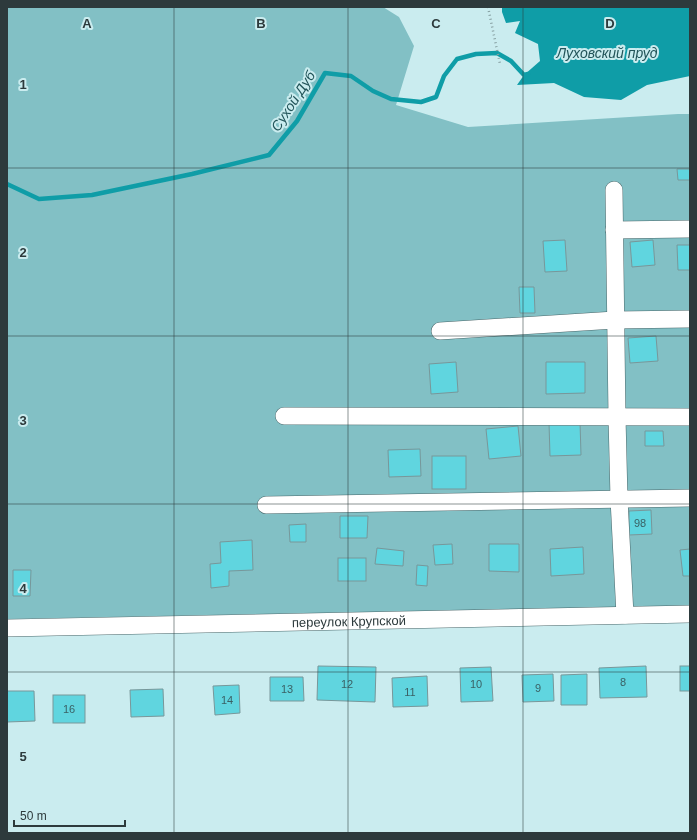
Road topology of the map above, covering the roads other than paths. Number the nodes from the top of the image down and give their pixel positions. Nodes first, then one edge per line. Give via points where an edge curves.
1 (614, 190) dead end
2 (690, 229) edge
3 (614, 230) junction
4 (690, 319) edge
5 (615, 320) junction
6 (440, 331) dead end
7 (284, 416) dead end
8 (616, 417) junction
9 (690, 417) edge
10 (690, 498) edge
11 (619, 499) junction
12 (266, 505) dead end
13 (625, 614) junction
14 (690, 614) edge
15 (7, 628) edge

1 - 3 street
2 - 3 street
3 - 5 street
4 - 5 street
5 - 6 street
5 - 8 street
7 - 8 street
8 - 9 street
8 - 11 street
10 - 11 street
11 - 12 street
11 - 13 street
13 - 14 street, переулок Крупской
13 - 15 street, переулок Крупской

